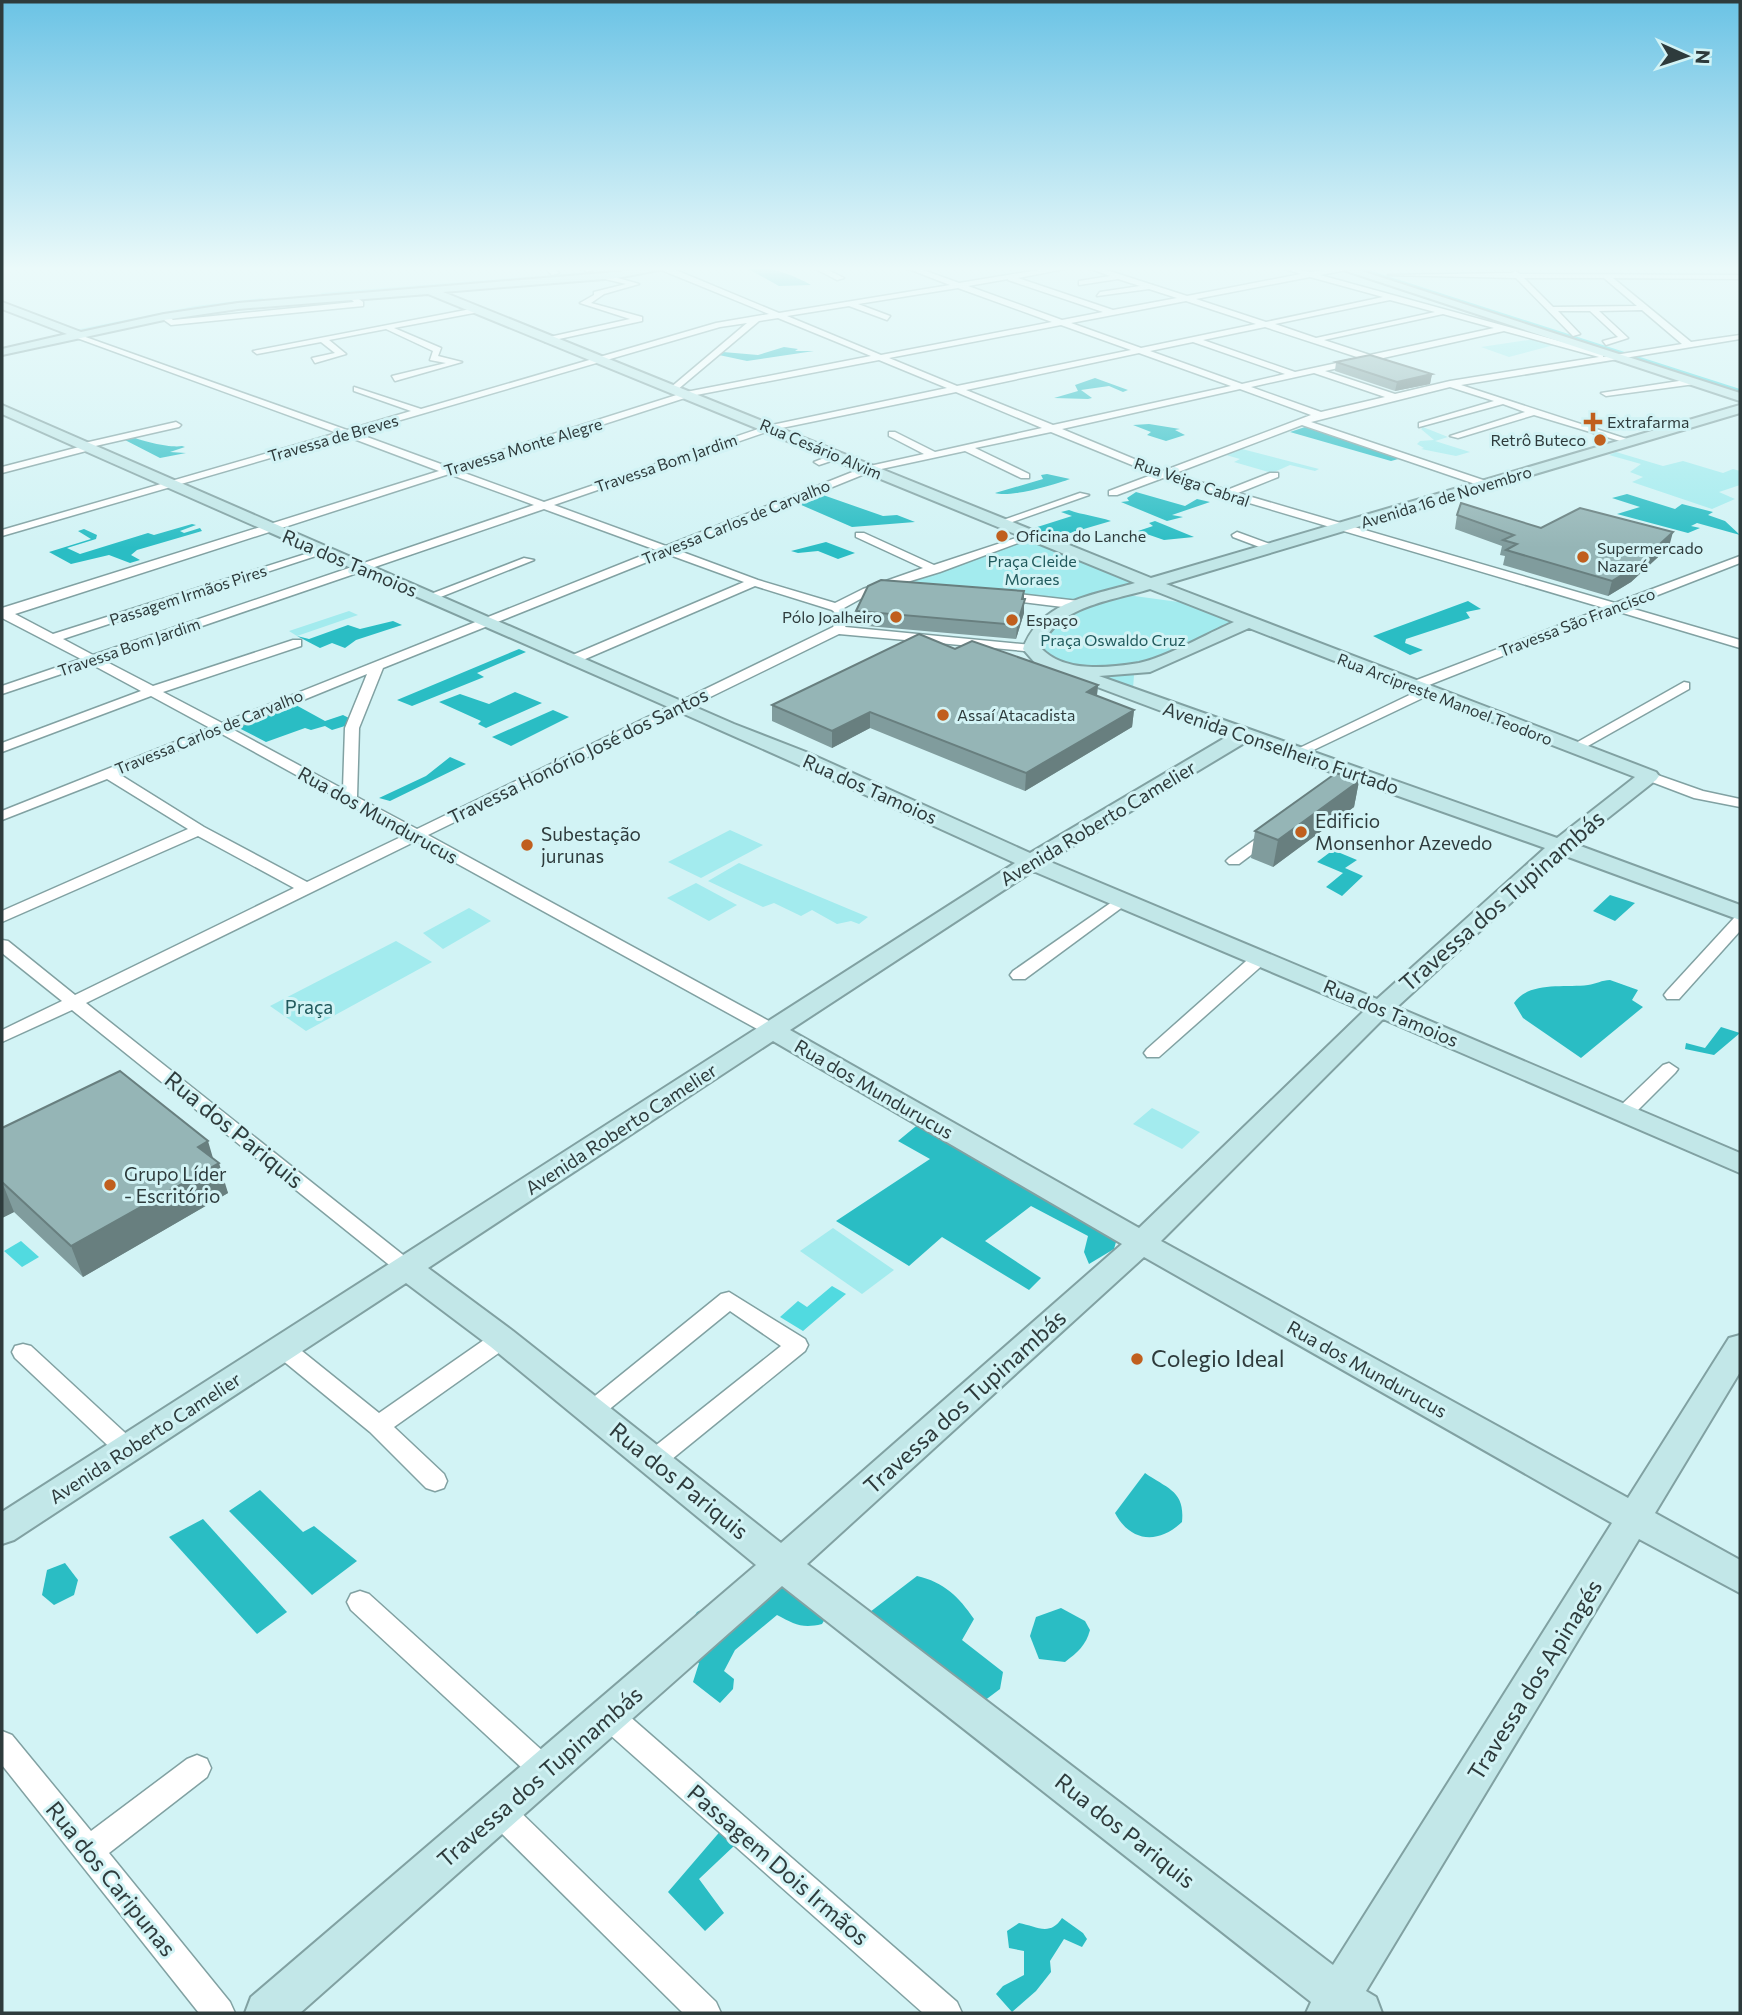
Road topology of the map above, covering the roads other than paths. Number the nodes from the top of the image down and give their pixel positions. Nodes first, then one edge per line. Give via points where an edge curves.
1 (140, 360) edge
2 (446, 360) edge
3 (603, 360) edge
4 (707, 360) edge
5 (863, 360) edge
6 (885, 360) edge
7 (1097, 360) edge
8 (1167, 360) edge
9 (1252, 360) edge
10 (1349, 360) edge
11 (1378, 360) edge
12 (1590, 360) edge
13 (1626, 360) edge
14 (1657, 360) edge
15 (600, 361) junction
16 (1390, 364) edge
17 (1311, 369) junction
18 (1292, 374) junction
19 (1426, 376) edge
20 (395, 378) dead end
21 (1692, 382) junction
22 (1450, 384) junction
23 (1238, 385) junction
24 (1740, 385) edge
25 (674, 388) junction
26 (357, 389) dead end
27 (956, 389) junction
28 (1606, 393) dead end
29 (689, 394) junction
30 (1394, 397) junction
31 (1740, 397) edge
32 (1502, 402) junction
33 (2, 409) edge
34 (1740, 409) edge
35 (422, 412) junction
36 (1533, 412) junction
37 (1320, 415) junction
38 (1299, 421) junction
39 (176, 425) dead end
40 (1422, 425) dead end
41 (771, 428) junction
42 (1051, 429) junction
43 (349, 434) junction
44 (892, 434) dead end
45 (1455, 436) dead end
46 (1628, 442) junction
47 (85, 447) junction
48 (967, 447) junction
49 (934, 454) junction
50 (836, 456) junction
51 (819, 461) dead end
52 (869, 469) junction
53 (2, 470) edge
54 (449, 470) junction
55 (1162, 474) junction
56 (1274, 475) dead end
57 (1025, 476) dead end
58 (169, 485) junction
59 (1488, 485) junction
60 (1113, 492) dead end
61 (1084, 495) dead end
62 (1224, 495) junction
63 (542, 505) junction
64 (998, 524) junction
65 (267, 528) junction
66 (1341, 529) junction
67 (2, 533) edge
68 (860, 535) dead end
69 (1237, 535) dead end
70 (1029, 537) junction
71 (667, 549) junction
72 (1274, 549) junction
73 (322, 552) junction
74 (1740, 559) edge
75 (528, 560) dead end
76 (1095, 563) junction
77 (362, 569) junction
78 (936, 570) junction
79 (754, 582) junction
80 (890, 585) junction
81 (1153, 585) junction
82 (917, 587) edge
83 (1127, 592) junction
84 (984, 595) edge
85 (429, 597) junction
86 (1079, 605) junction
87 (1212, 608) junction
88 (1615, 608) junction
89 (840, 610) junction
90 (3, 613) edge
91 (487, 621) junction
92 (1248, 622) junction
93 (837, 630) junction
94 (53, 638) junction
95 (297, 643) dead end
96 (1740, 644) edge
97 (1032, 649) junction
98 (93, 658) junction
99 (572, 660) junction
100 (378, 664) junction
101 (1144, 668) junction
102 (1070, 672) junction
103 (1684, 687) dead end
104 (1420, 688) junction
105 (2, 690) edge
106 (149, 692) junction
107 (1138, 698) junction
108 (679, 707) junction
109 (219, 728) junction
110 (1244, 735) junction
111 (2, 748) edge
112 (1574, 748) junction
113 (1296, 753) junction
114 (107, 773) junction
115 (1649, 776) junction
116 (350, 798) junction
117 (1740, 803) edge
118 (2, 816) edge
119 (1286, 822) edge
120 (199, 830) junction
121 (415, 836) junction
122 (1560, 846) junction
123 (1234, 861) dead end
124 (1031, 862) junction
125 (307, 889) junction
126 (1122, 900) junction
127 (1740, 912) edge
128 (2, 917) edge
129 (1740, 921) edge
130 (2, 945) edge
131 (1260, 958) junction
132 (1019, 975) dead end
133 (1673, 995) dead end
134 (75, 1002) junction
135 (1380, 1009) junction
136 (774, 1031) junction
137 (2, 1037) edge
138 (1153, 1053) dead end
139 (1669, 1069) dead end
140 (1625, 1112) junction
141 (1740, 1164) edge
142 (1142, 1243) junction
143 (405, 1267) junction
144 (502, 1339) junction
145 (1740, 1346) edge
146 (284, 1349) junction
147 (23, 1352) dead end
148 (593, 1410) junction
149 (378, 1426) junction
150 (127, 1449) junction
151 (653, 1461) junction
152 (435, 1481) dead end
153 (1636, 1519) junction
154 (2, 1530) edge
155 (782, 1565) junction
156 (1740, 1578) edge
157 (360, 1602) dead end
158 (610, 1717) junction
159 (2, 1744) edge
160 (197, 1768) dead end
161 (546, 1772) junction
162 (499, 1812) junction
163 (88, 1851) junction
164 (1342, 2008) edge
165 (219, 2013) edge
166 (267, 2013) edge
167 (705, 2013) edge
168 (946, 2013) edge

1 - 43 street
2 - 20 street via 458,362
3 - 15 street, Travessa de Breves
4 - 25 street
5 - 29 street, Travessa Monte Alegre
6 - 27 street, Rua Veiga Cabral
7 - 27 street, Travessa Bom Jardim
8 - 23 street
9 - 18 street
10 - 17 street, Travessa Carlos de Carvalho
11 - 16 street
12 - 22 street
13 - 21 street
14 - 24 street
15 - 25 street, Rua Cesário Alvim
15 - 35 street, Travessa de Breves
17 - 18 street, Travessa Carlos de Carvalho
17 - 30 street
18 - 23 street, Travessa Carlos de Carvalho
19 - 22 street
21 - 28 street
21 - 31 street
22 - 30 street
22 - 32 street
23 - 37 street
23 - 42 street, Travessa Carlos de Carvalho
25 - 29 street, Rua Cesário Alvim
26 - 35 street
27 - 41 street, Travessa Bom Jardim
27 - 42 street, Rua Veiga Cabral
29 - 41 street, Rua Cesário Alvim
29 - 54 street, Travessa Monte Alegre
30 - 37 street
32 - 36 street
32 - 40 street
33 - 47 street, Rua dos Tamoios
34 - 46 street, Avenida 16 de Novembro
35 - 43 street, Travessa de Breves
36 - 45 street
36 - 46 street
37 - 38 street
38 - 55 street
38 - 59 street
39 - 47 street
41 - 50 street, Rua Cesário Alvim
41 - 63 street, Travessa Bom Jardim
42 - 48 street, Travessa Carlos de Carvalho
42 - 55 street, Rua Veiga Cabral
43 - 54 street
43 - 58 street, Travessa de Breves
44 - 49 street
46 - 59 street, Avenida 16 de Novembro
47 - 53 street
47 - 58 street, Rua dos Tamoios
48 - 49 street, Travessa Carlos de Carvalho
48 - 57 street
49 - 52 street, Travessa Carlos de Carvalho
50 - 51 street
50 - 52 street, Rua Cesário Alvim
52 - 64 street, Rua Cesário Alvim
52 - 71 street, Travessa Carlos de Carvalho
54 - 63 street
54 - 65 street, Travessa Monte Alegre
55 - 60 street
55 - 62 street, Rua Veiga Cabral
56 - 62 street
58 - 65 street, Rua dos Tamoios
58 - 67 street, Travessa de Breves
59 - 66 street, Avenida 16 de Novembro
61 - 64 street
62 - 66 street, Rua Veiga Cabral
63 - 71 street
63 - 77 street, Travessa Bom Jardim
64 - 70 street, Rua Cesário Alvim
65 - 73 street, Rua dos Tamoios
65 - 90 street, Travessa Monte Alegre
66 - 72 street, Avenida 16 de Novembro
66 - 88 street, Rua Veiga Cabral
68 - 78 street
69 - 72 street
70 - 76 street, Rua Cesário Alvim
70 - 78 street
71 - 79 street
71 - 91 street, Travessa Carlos de Carvalho
72 - 81 street, Avenida 16 de Novembro
73 - 77 street, Rua dos Tamoios
73 - 94 street, Passagem Irmãos Pires
74 - 88 street, Travessa São Francisco
75 - 85 street
76 - 81 street, Rua Cesário Alvim
76 - 83 street, Rua Cesário Alvim
77 - 85 street, Rua dos Tamoios
77 - 98 street, Travessa Bom Jardim
78 - 80 street
79 - 89 street
79 - 99 street
80 - 82 street
80 - 89 street via 867,591
81 - 83 street, Avenida 16 de Novembro
81 - 87 street, Rua Arcipreste Manoel Teodoro
83 - 86 street, Avenida 16 de Novembro
83 - 87 street
84 - 86 street
85 - 91 street, Rua dos Tamoios
86 - 97 street, Avenida 16 de Novembro via 1047,620
87 - 92 street, Rua Arcipreste Manoel Teodoro
88 - 96 street, Rua Veiga Cabral
88 - 104 street, Travessa São Francisco
89 - 93 street via 844,621
90 - 94 street, Rua dos Mundurucus
91 - 99 street, Rua dos Tamoios
91 - 100 street, Travessa Carlos de Carvalho
92 - 101 street
92 - 104 street, Rua Arcipreste Manoel Teodoro
93 - 97 street
93 - 108 street, Travessa Honório José dos Santos
94 - 98 street, Rua dos Mundurucus
95 - 106 street
97 - 102 street, Avenida Conselheiro Furtado via 1042,660
98 - 105 street, Travessa Bom Jardim
98 - 106 street, Rua dos Mundurucus
99 - 108 street, Rua dos Tamoios
100 - 109 street, Travessa Carlos de Carvalho
100 - 116 street via 352,728
101 - 102 street
101 - 107 street via 1134,684
102 - 107 street, Avenida Conselheiro Furtado
103 - 112 street
104 - 112 street, Rua Arcipreste Manoel Teodoro
104 - 113 street, Travessa São Francisco
106 - 109 street, Rua dos Mundurucus
106 - 111 street
107 - 110 street, Avenida Conselheiro Furtado
108 - 121 street, Travessa Honório José dos Santos
108 - 124 street, Rua dos Tamoios via 799,756
109 - 114 street, Travessa Carlos de Carvalho
109 - 116 street, Rua dos Mundurucus
110 - 113 street, Avenida Conselheiro Furtado
110 - 124 street, Avenida Roberto Camelier
112 - 115 street, Rua Arcipreste Manoel Teodoro
113 - 122 street, Avenida Conselheiro Furtado via 1345,778
114 - 118 street, Travessa Carlos de Carvalho
114 - 120 street
115 - 117 street, Rua Arcipreste Manoel Teodoro via 1699,795
115 - 122 street, Travessa dos Tupinambás
116 - 121 street, Rua dos Mundurucus
119 - 123 street
120 - 125 street
120 - 128 street
121 - 125 street, Travessa Honório José dos Santos
121 - 136 street, Rua dos Mundurucus
122 - 127 street, Avenida Conselheiro Furtado
122 - 135 street, Travessa dos Tupinambás
124 - 126 street, Rua dos Tamoios
124 - 136 street, Avenida Roberto Camelier
125 - 134 street, Travessa Honório José dos Santos
126 - 131 street, Rua dos Tamoios
126 - 132 street
129 - 133 street
130 - 134 street, Rua dos Pariquis
131 - 135 street, Rua dos Tamoios
131 - 138 street
134 - 137 street, Travessa Honório José dos Santos
134 - 143 street, Rua dos Pariquis
135 - 140 street, Rua dos Tamoios
135 - 142 street, Travessa dos Tupinambás
136 - 142 street, Rua dos Mundurucus
136 - 143 street, Avenida Roberto Camelier
139 - 140 street
140 - 141 street, Rua dos Tamoios
142 - 153 street, Rua dos Mundurucus
142 - 155 street, Travessa dos Tupinambás
143 - 144 street, Rua dos Pariquis
143 - 146 street, Avenida Roberto Camelier
144 - 148 street, Rua dos Pariquis
144 - 149 street
145 - 153 street, Travessa dos Apinagés
146 - 149 street
146 - 150 street, Avenida Roberto Camelier
147 - 150 street
148 - 151 street, Rua dos Pariquis
148 - 151 street via 729,1300 797,1345
149 - 152 street
150 - 154 street, Avenida Roberto Camelier
151 - 155 street, Rua dos Pariquis
153 - 156 street, Rua dos Mundurucus
153 - 164 street, Travessa dos Apinagés
155 - 158 street, Travessa dos Tupinambás
155 - 164 street, Rua dos Pariquis
157 - 161 street
158 - 161 street, Travessa dos Tupinambás
158 - 168 street, Passagem Dois Irmãos
159 - 163 street, Rua dos Caripunas
160 - 163 street
161 - 162 street, Travessa dos Tupinambás
162 - 166 street, Travessa dos Tupinambás
162 - 167 street
163 - 165 street, Rua dos Caripunas

